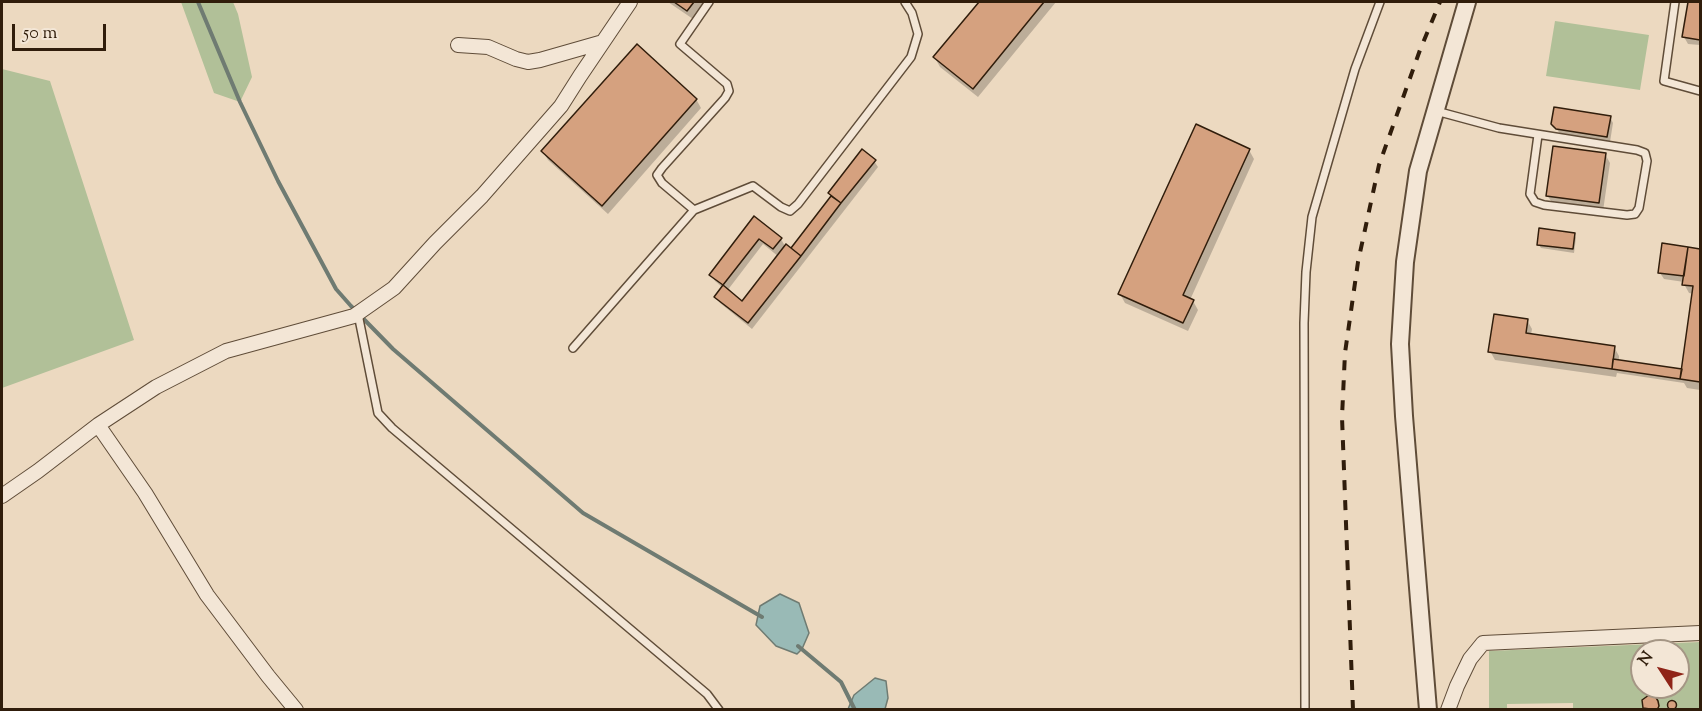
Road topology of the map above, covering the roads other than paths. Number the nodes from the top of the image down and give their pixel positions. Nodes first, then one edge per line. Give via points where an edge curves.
1 (630, 2) edge
2 (709, 2) edge
3 (905, 2) edge
4 (1380, 2) edge
5 (1467, 2) edge
6 (1676, 2) edge
7 (603, 42) junction
8 (458, 45) dead end
9 (1701, 91) edge
10 (1436, 111) junction
11 (1538, 135) junction
12 (694, 210) junction
13 (358, 314) junction
14 (573, 348) dead end
15 (98, 425) junction
16 (2, 496) edge
17 (1701, 633) edge
18 (296, 710) edge
19 (719, 710) edge
20 (1305, 710) edge
21 (1428, 710) edge
22 (1448, 710) edge

1 - 7 street
2 - 12 lane via 680,44 728,84 729,91 657,175
3 - 12 lane via 918,34 911,57 798,204 790,211 753,186
4 - 20 lane via 1355,69 1312,217 1306,272
5 - 10 street
6 - 9 lane via 1664,81
7 - 8 street via 528,62 488,47
7 - 13 street via 561,106 531,142 394,288
10 - 11 lane
10 - 21 street via 1418,171 1405,262 1400,344
11 - 11 lane via 1645,153 1647,161 1635,214 1535,202 1530,194
12 - 14 lane
13 - 15 street via 226,351 156,387
13 - 19 lane via 378,413 707,694
15 - 16 street
15 - 18 street via 207,595
17 - 22 street via 1483,643 1470,659

